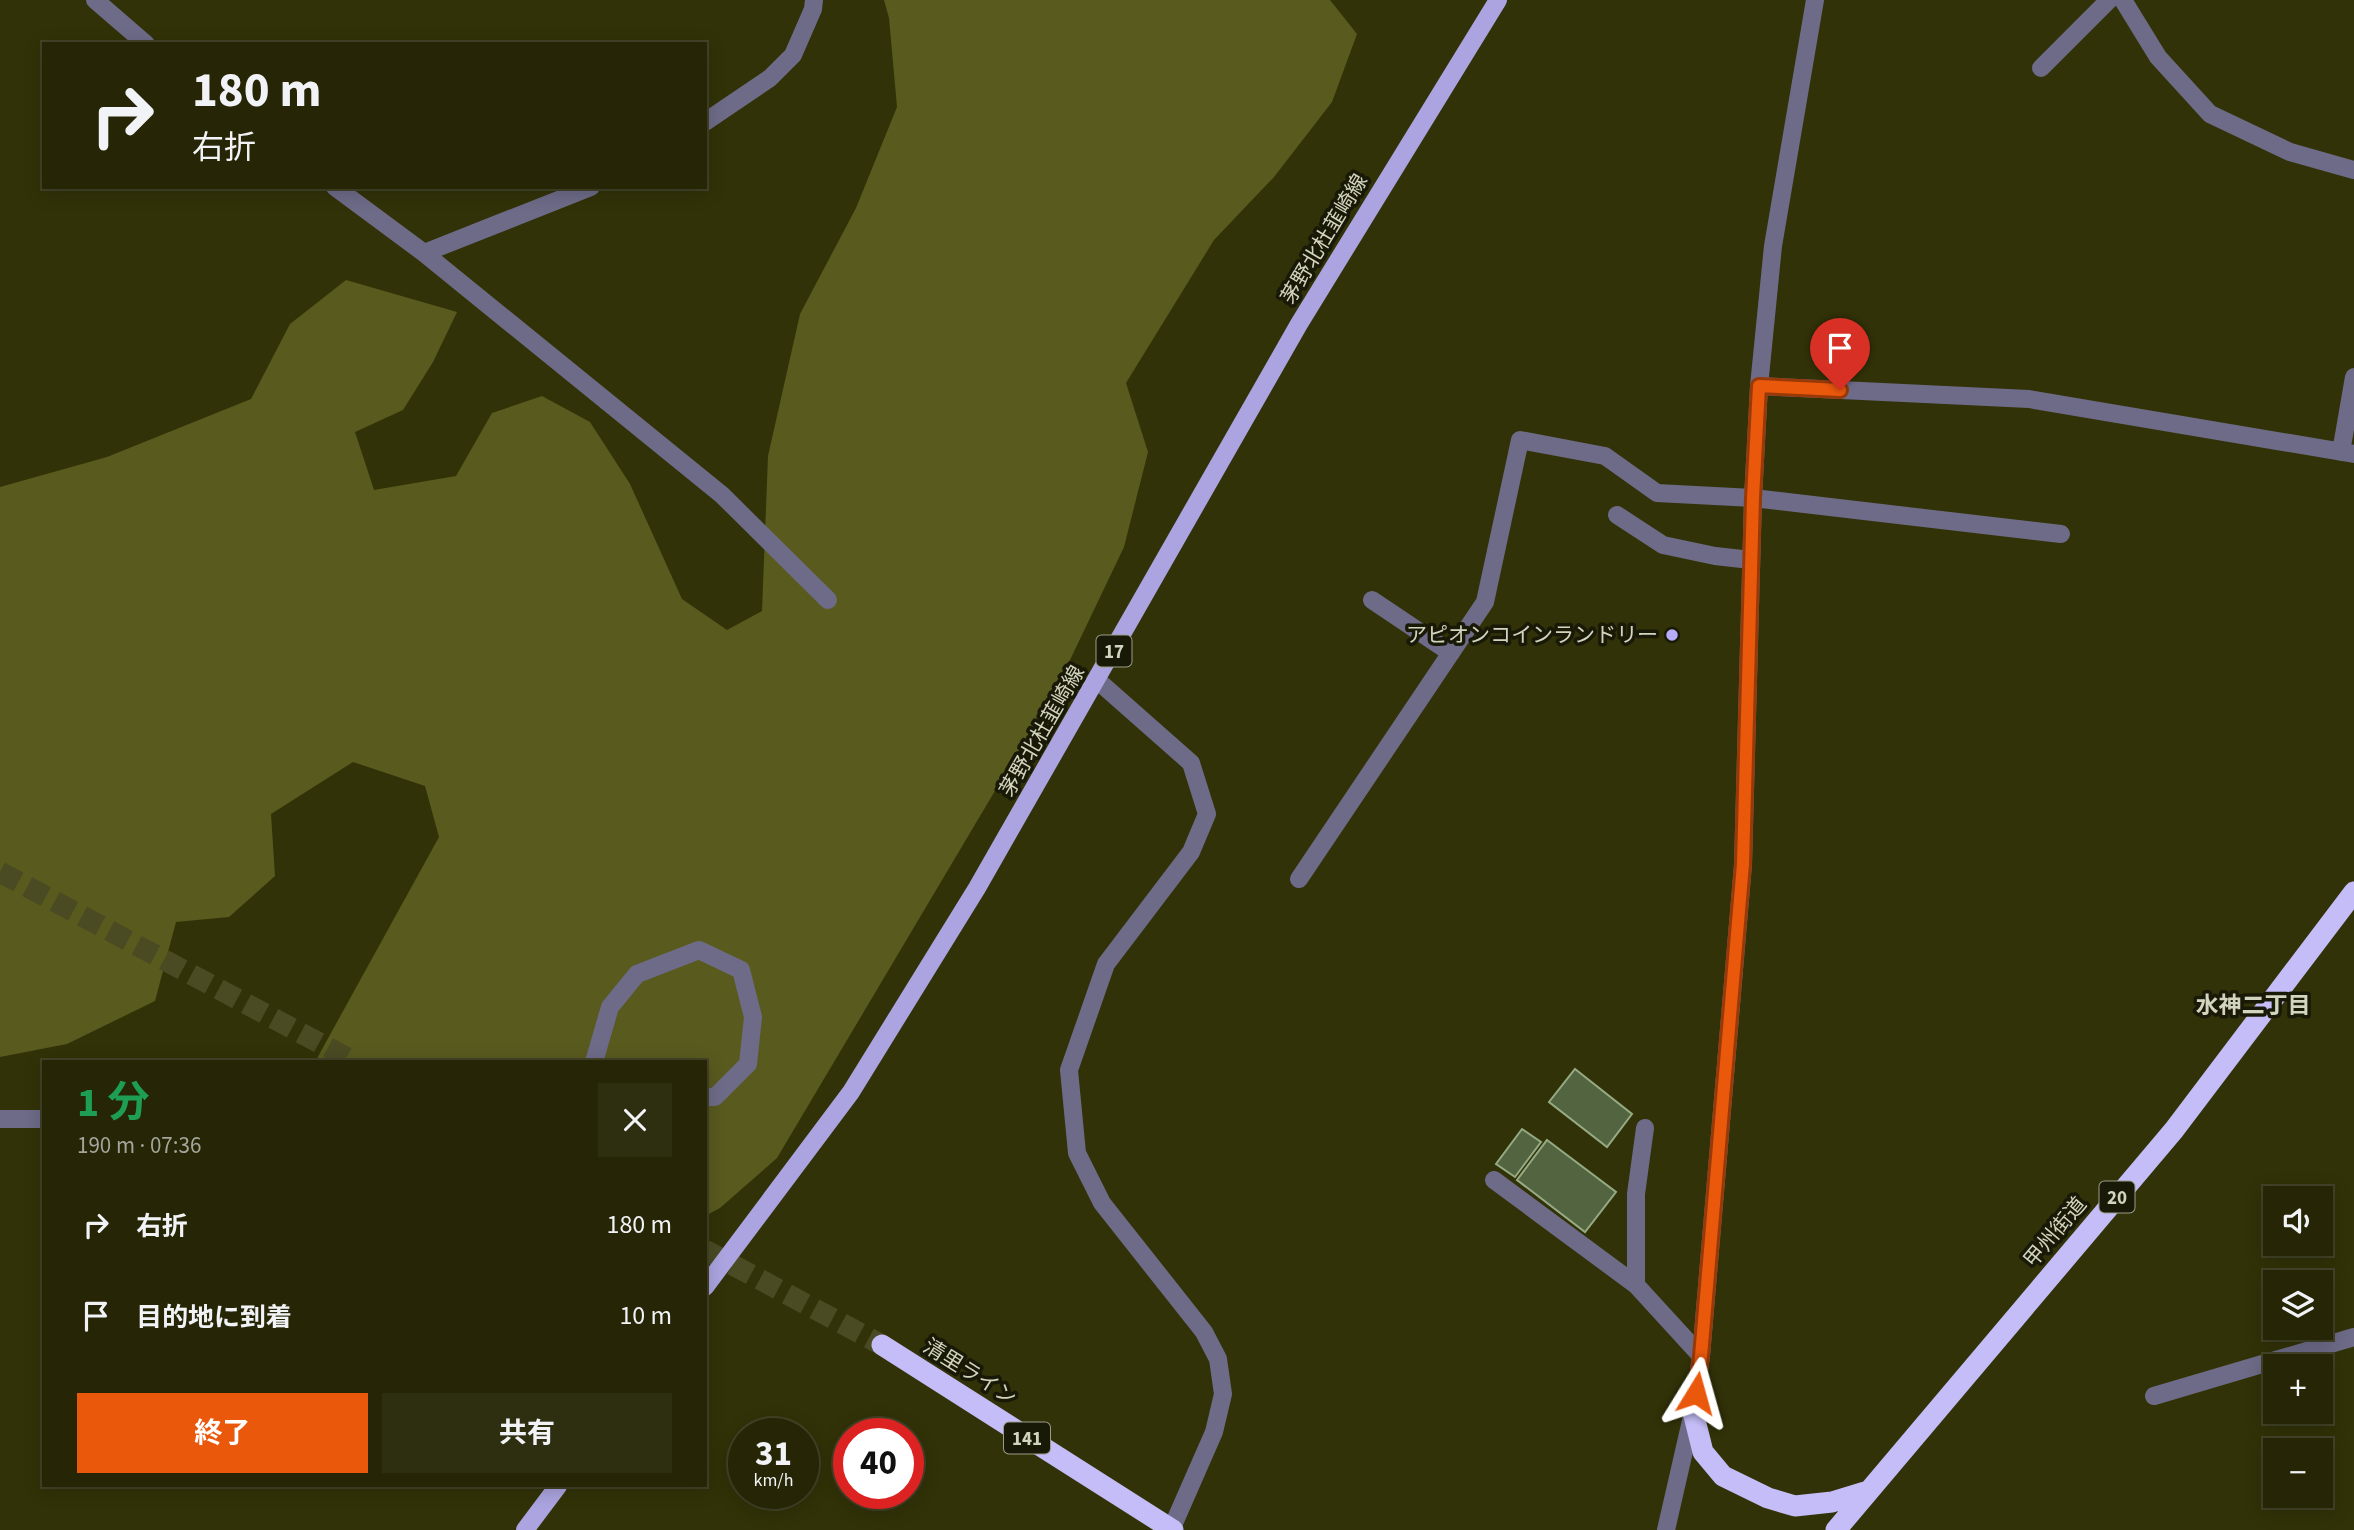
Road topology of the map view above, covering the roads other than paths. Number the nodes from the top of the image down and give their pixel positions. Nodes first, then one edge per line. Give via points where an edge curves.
1 (95, 0) edge
2 (814, 0) edge
3 (1499, 0) edge
4 (1815, 0) edge
5 (2109, 0) edge
6 (2123, 0) edge
7 (144, 42) edge
8 (2041, 68) dead end
9 (707, 121) edge
10 (2354, 170) edge
11 (338, 189) edge
12 (586, 189) edge
13 (424, 253) junction
14 (2354, 377) edge
15 (1759, 386) junction
16 (2348, 453) edge
17 (1753, 498) junction
18 (1617, 515) dead end
19 (2061, 534) dead end
20 (1751, 560) junction
21 (828, 600) dead end
22 (1372, 600) dead end
23 (1451, 653) junction
24 (1097, 680) junction
25 (1300, 879) dead end
26 (2354, 892) edge
27 (595, 1060) edge
28 (707, 1097) edge
29 (0, 1119) edge
30 (42, 1119) edge
31 (1645, 1128) dead end
32 (1494, 1180) dead end
33 (707, 1284) edge
34 (1636, 1285) junction
35 (2354, 1337) edge
36 (882, 1345) tunnel mouth
37 (1701, 1356) junction
38 (2154, 1396) dead end
39 (1693, 1412) junction
40 (557, 1487) edge
41 (1868, 1491) junction
42 (525, 1530) edge
43 (1172, 1530) edge
44 (1666, 1530) edge
45 (1836, 1530) edge

1 - 7 street
2 - 9 street via 793,55 770,78
3 - 24 main road, 茅野北杜韮崎線 / 17 via 1299,324
4 - 15 street via 1773,246
5 - 8 street
6 - 10 street via 2158,57 2210,114 2290,152
11 - 13 street
12 - 13 street
13 - 21 street via 722,495
14 - 16 street
15 - 16 street via 2029,399
15 - 17 street
17 - 19 street
17 - 20 street
17 - 23 street via 1657,493 1605,456 1520,440 1485,602
18 - 20 street via 1663,545
20 - 37 street via 1743,864
22 - 23 street
23 - 25 street
24 - 33 main road, 茅野北杜韮崎線 / 17 via 977,888 851,1092
24 - 43 street via 1191,763 1207,814 1191,852 1106,964 1069,1070 1077,1153 1102,1203 1204,1332 1218,1359 1223,1394 1214,1432
26 - 41 highway, 甲州街道 / 20 via 2174,1130
27 - 28 street via 610,1007 637,974 699,950 741,970 753,1017 748,1064 715,1097
29 - 30 street
31 - 34 street via 1636,1194
32 - 34 street
34 - 37 street
35 - 38 street
36 - 43 highway, 清里ライン / 141
37 - 39 street
39 - 41 highway via 1703,1452 1723,1476 1768,1498 1796,1506
39 - 44 street
40 - 42 main road
41 - 45 highway, 甲州街道 / 20

